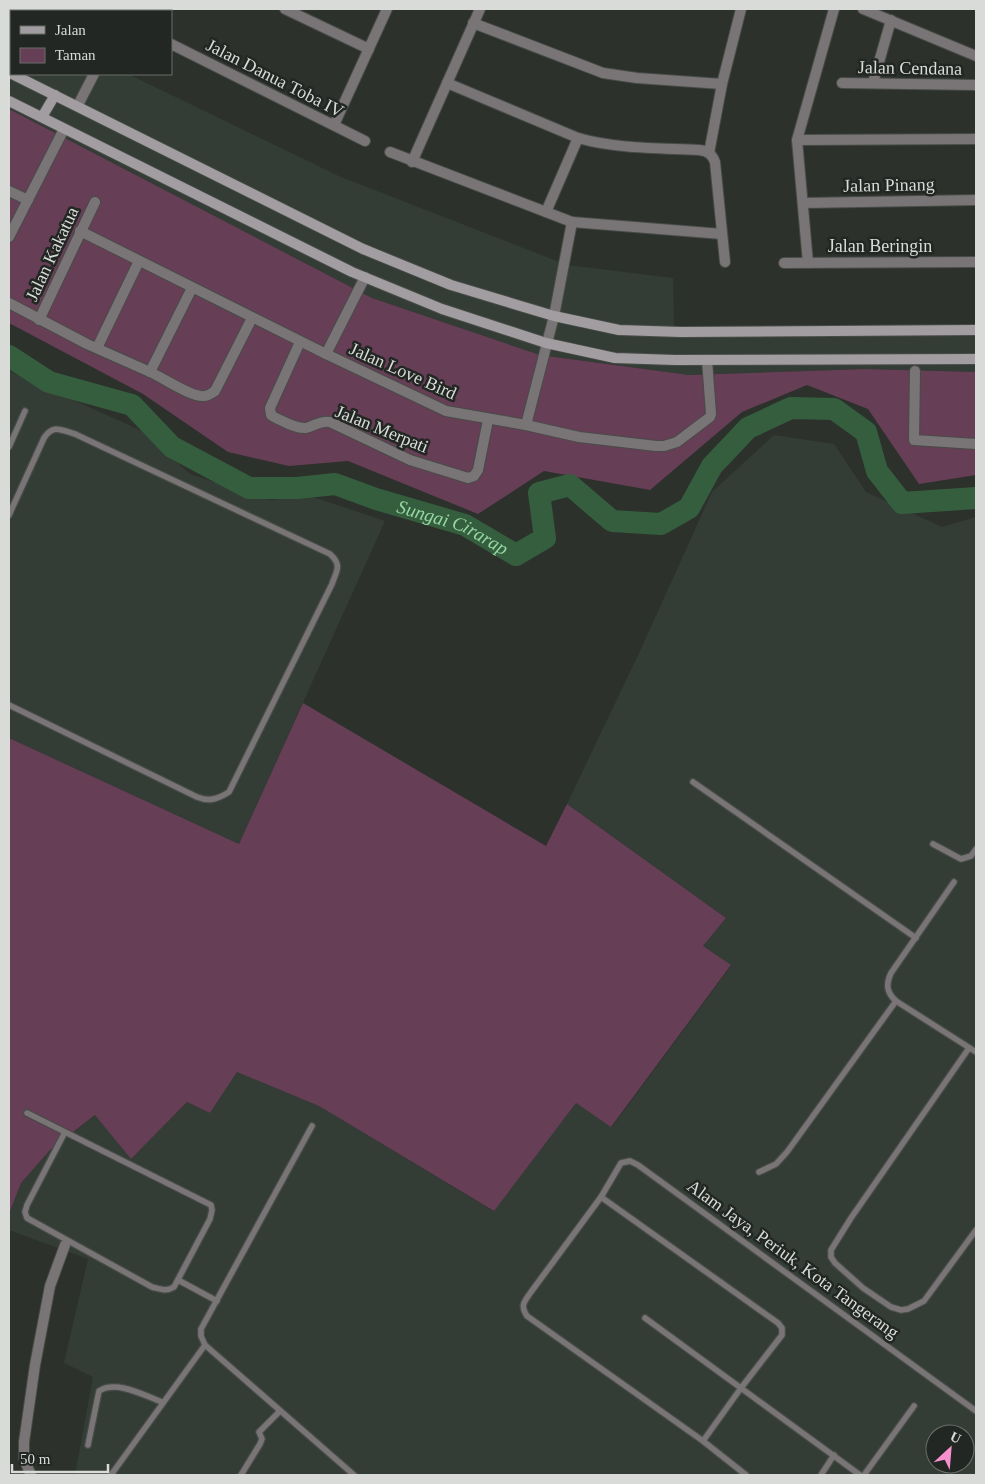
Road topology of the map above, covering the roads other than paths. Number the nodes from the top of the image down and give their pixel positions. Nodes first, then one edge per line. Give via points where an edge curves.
1 (285, 9) edge
2 (387, 9) edge
3 (480, 9) edge
4 (741, 9) edge
5 (834, 9) edge
6 (863, 9) edge
7 (891, 20) junction
8 (473, 23) junction
9 (172, 45) edge
10 (369, 50) junction
11 (976, 56) edge
12 (15, 75) edge
13 (93, 75) edge
14 (873, 82) junction
15 (447, 83) junction
16 (842, 83) dead end
17 (722, 84) junction
18 (976, 86) edge
19 (55, 95) junction
20 (9, 101) edge
21 (78, 105) junction
22 (42, 117) junction
23 (334, 126) junction
24 (64, 129) junction
25 (578, 138) junction
26 (976, 139) edge
27 (797, 140) junction
28 (365, 141) dead end
29 (390, 152) dead end
30 (709, 153) junction
31 (412, 162) junction
32 (9, 190) edge
33 (28, 200) junction
34 (976, 200) edge
35 (95, 202) dead end
36 (803, 203) junction
37 (546, 212) junction
38 (572, 222) junction
39 (80, 231) junction
40 (722, 234) junction
41 (9, 237) edge
42 (140, 261) junction
43 (725, 262) dead end
44 (976, 262) edge
45 (784, 263) dead end
46 (808, 263) junction
47 (365, 277) junction
48 (192, 288) junction
49 (9, 303) edge
50 (252, 318) junction
51 (553, 319) junction
52 (39, 320) junction
53 (976, 330) edge
54 (547, 339) junction
55 (300, 342) junction
56 (97, 348) junction
57 (326, 354) junction
58 (976, 359) edge
59 (707, 360) junction
60 (915, 371) dead end
61 (150, 372) junction
62 (25, 411) dead end
63 (488, 420) junction
64 (526, 425) junction
65 (976, 444) edge
66 (9, 447) edge
67 (9, 515) edge
68 (9, 705) edge
69 (693, 782) dead end
70 (934, 844) dead end
71 (976, 849) edge
72 (954, 882) dead end
73 (916, 938) junction
74 (896, 1001) junction
75 (969, 1048) junction
76 (976, 1052) edge
77 (27, 1112) dead end
78 (312, 1126) dead end
79 (65, 1132) junction
80 (759, 1172) dead end
81 (601, 1197) junction
82 (976, 1230) edge
83 (65, 1245) dead end
84 (178, 1280) junction
85 (217, 1301) junction
86 (645, 1318) dead end
87 (205, 1344) junction
88 (741, 1388) junction
89 (162, 1402) junction
90 (914, 1406) dead end
91 (280, 1410) junction
92 (976, 1411) edge
93 (703, 1441) junction
94 (88, 1445) dead end
95 (834, 1455) junction
96 (31, 1475) edge
97 (111, 1475) edge
98 (241, 1475) edge
99 (354, 1475) edge
100 (746, 1475) edge
101 (821, 1475) edge
102 (862, 1475) edge

1 - 10 street
2 - 10 street
3 - 8 street
4 - 17 street
5 - 27 street
6 - 7 street
7 - 11 street
7 - 14 street
8 - 15 street
8 - 17 street via 603,72 637,78
9 - 23 street, Jalan Danua Toba IV
10 - 23 street
12 - 19 main road
13 - 21 street
14 - 16 street, Jalan Cendana
14 - 18 street, Jalan Cendana
15 - 25 street
15 - 31 street
17 - 30 street
19 - 21 main road
19 - 22 main road
20 - 22 main road
21 - 51 main road via 363,249
22 - 24 main road
23 - 28 street, Jalan Danua Toba IV
24 - 33 street
24 - 47 main road
25 - 30 street via 609,145
25 - 37 street
26 - 27 street
27 - 36 street
29 - 31 street
30 - 40 street via 715,162
31 - 37 street
32 - 33 street
33 - 41 street
34 - 36 street, Jalan Pinang
35 - 39 street, Jalan Kakatua
36 - 46 street
37 - 38 street
38 - 40 street
38 - 51 street
39 - 42 street, Jalan Love Bird
39 - 52 street, Jalan Kakatua
40 - 43 street
42 - 48 street, Jalan Love Bird
42 - 56 street
44 - 46 street, Jalan Beringin
45 - 46 street, Jalan Beringin
47 - 54 main road via 442,309
47 - 57 street
48 - 50 street, Jalan Love Bird
48 - 61 street
49 - 52 street
50 - 55 street, Jalan Love Bird
50 - 61 street via 215,391 210,394 198,396
51 - 53 main road via 619,330 691,332
51 - 54 street
52 - 56 street
54 - 59 main road via 615,358
54 - 64 street
55 - 57 street, Jalan Love Bird
55 - 63 street, Jalan Merpati via 270,408 274,417 300,428 330,422 410,460 468,478 478,470
56 - 61 street
57 - 63 street, Jalan Love Bird via 440,409
58 - 59 main road
59 - 64 street, Jalan Love Bird via 710,417 670,445 579,437
60 - 65 street via 914,440
62 - 66 lane
63 - 64 street, Jalan Love Bird
67 - 68 lane via 44,438 55,428 75,434 330,554 338,566 229,792 222,797 214,800 196,797
69 - 73 lane
70 - 71 lane via 961,859 971,856
72 - 73 lane
73 - 74 lane via 888,981 887,988
74 - 75 lane
74 - 80 lane via 787,1152 776,1164
75 - 76 lane
75 - 82 lane, Alam Jaya, Periuk, Kota Tangerang via 830,1250 831,1257 863,1288 890,1307 908,1309 924,1301
77 - 79 lane
78 - 85 lane
79 - 84 lane via 211,1205 210,1219
79 - 84 lane via 27,1205 27,1218 152,1287 170,1289
81 - 88 lane via 782,1328 782,1335
81 - 92 lane, Alam Jaya, Periuk, Kota Tangerang via 621,1163 630,1161 638,1165
81 - 93 lane, Alam Jaya, Periuk, Kota Tangerang via 531,1292 523,1310
83 - 96 street via 50,1286 30,1400 24,1459
84 - 85 lane
85 - 87 lane via 201,1329
86 - 88 lane
87 - 89 lane
87 - 91 lane
88 - 93 lane
88 - 95 lane
89 - 94 lane via 118,1386 106,1386 99,1391
89 - 97 lane
90 - 102 lane
91 - 98 lane via 259,1432 260,1444
91 - 99 lane
93 - 100 lane, Alam Jaya, Periuk, Kota Tangerang
95 - 101 lane
95 - 102 lane

